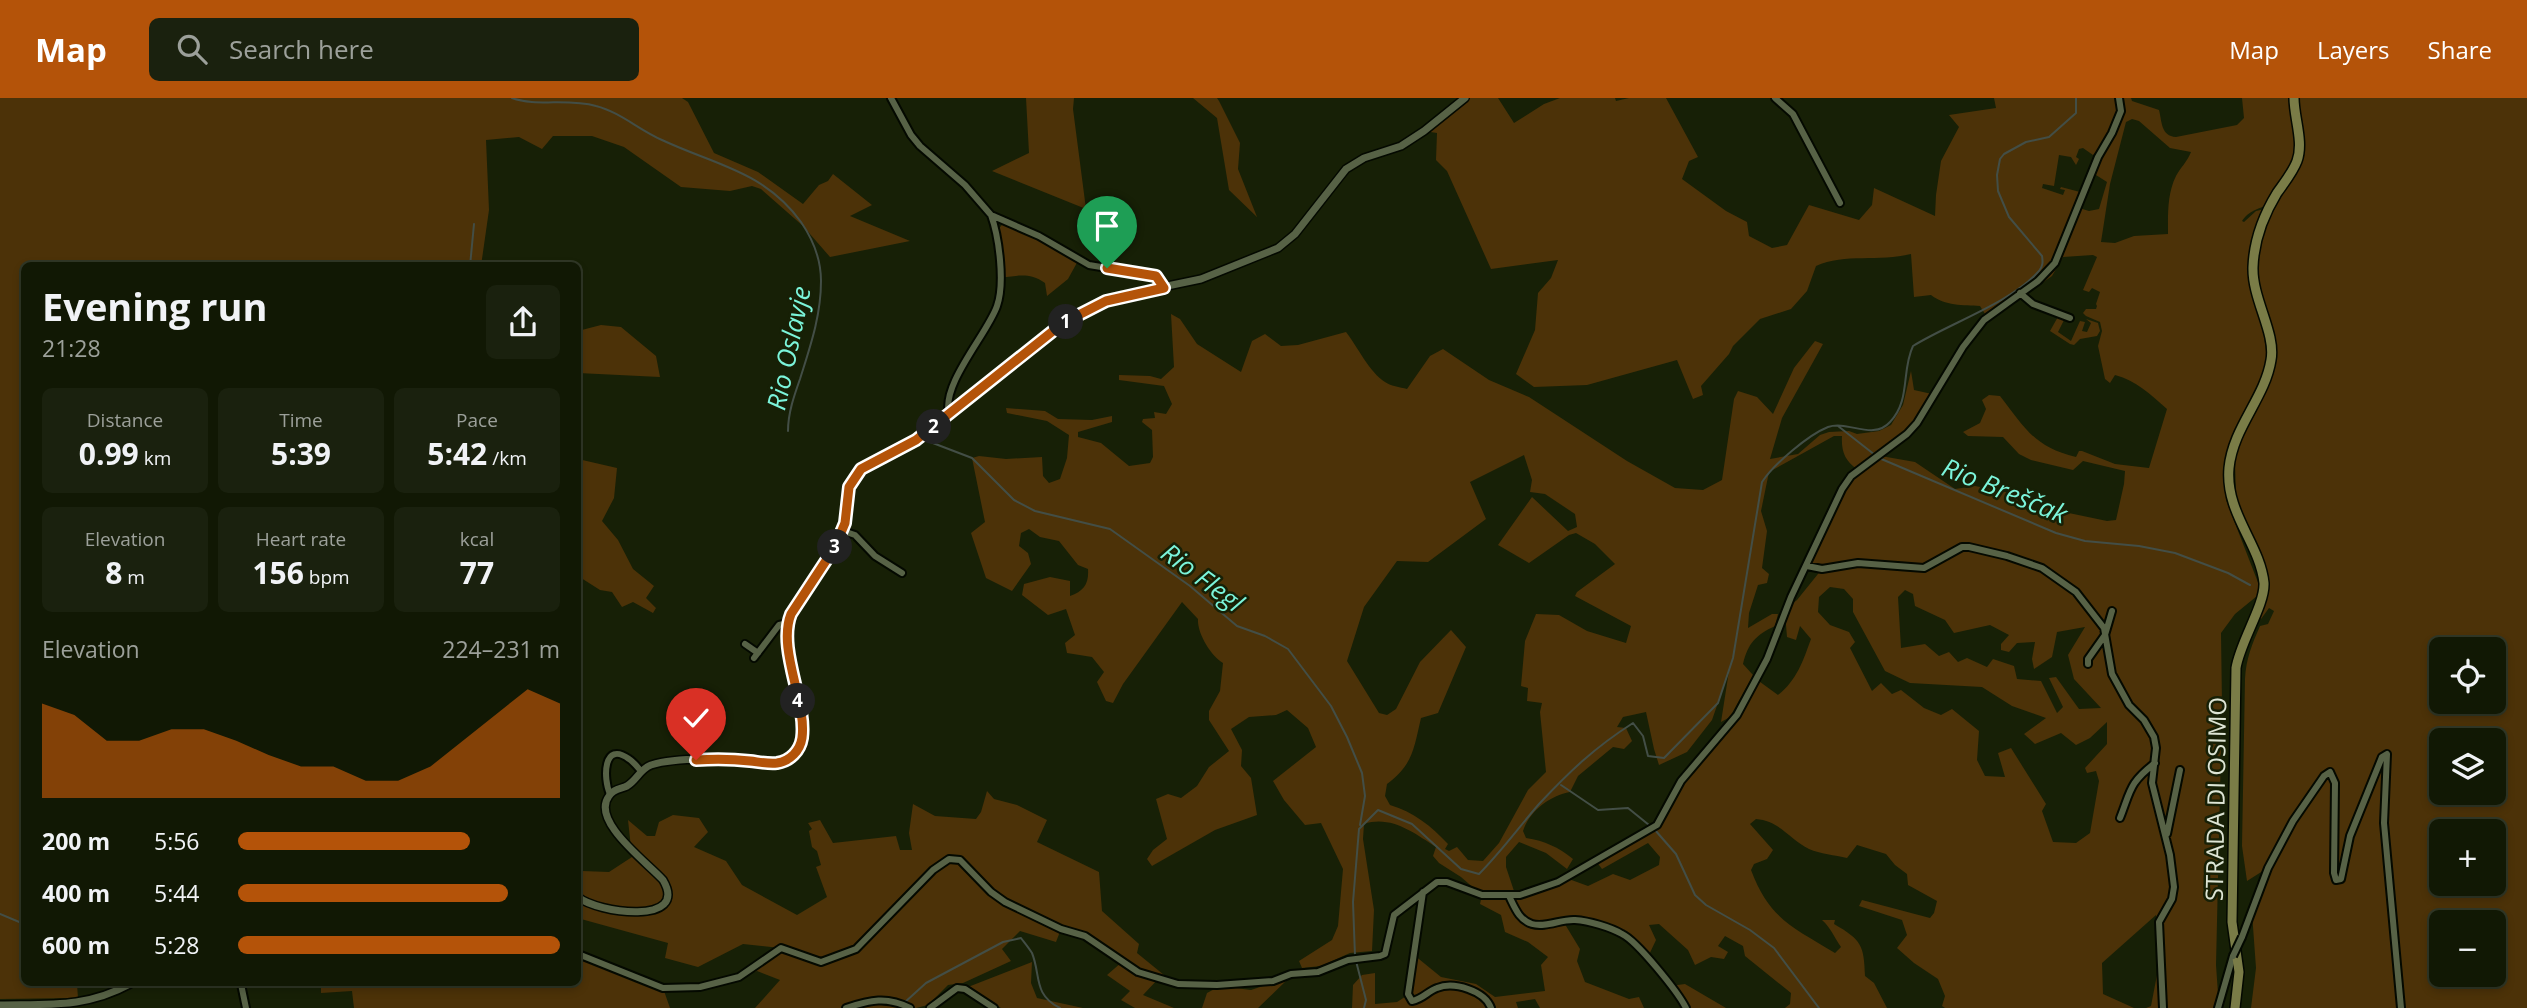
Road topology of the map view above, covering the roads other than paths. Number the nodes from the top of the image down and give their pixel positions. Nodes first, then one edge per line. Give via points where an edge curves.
1 (891, 98) edge
2 (1465, 98) edge
3 (1774, 98) edge
4 (2119, 98) edge
5 (2294, 98) edge
6 (1840, 203) dead end
7 (991, 215) junction
8 (1005, 221) junction
9 (997, 231) junction
10 (1164, 288) junction
11 (2020, 293) junction
12 (2070, 318) dead end
13 (949, 414) junction
14 (843, 531) junction
15 (1807, 566) junction
16 (902, 573) dead end
17 (2112, 611) dead end
18 (788, 623) junction
19 (2105, 635) junction
20 (745, 643) dead end
21 (2088, 664) dead end
22 (2155, 763) junction
23 (642, 771) junction
24 (2180, 771) dead end
25 (610, 794) junction
26 (2120, 818) dead end
27 (2166, 840) junction
28 (1423, 892) junction
29 (1509, 896) junction
30 (581, 899) edge
31 (581, 955) edge
32 (126, 986) edge
33 (241, 986) edge
34 (0, 1005) edge
35 (9, 1006) edge
36 (848, 1007) edge
37 (246, 1008) edge
38 (909, 1008) edge
39 (930, 1008) edge
40 (994, 1008) edge
41 (1491, 1008) edge
42 (1686, 1008) edge
43 (2163, 1008) edge
44 (2218, 1008) edge
45 (2235, 1008) edge
46 (2401, 1008) edge

1 - 7 street via 920,146
2 - 10 street via 1401,146 1355,162 1289,239 1270,253
3 - 6 street via 1793,114
4 - 11 street via 2121,111 2056,263
5 - 45 main road, STRADA DI OSIMO via 2297,160 2260,224 2253,265 2253,283 2272,359 2238,431 2229,468 2231,498 2264,583 2236,668 2232,922 2239,972
7 - 8 street
7 - 9 street
8 - 9 street
8 - 10 street via 1089,265 1156,276
9 - 13 street via 997,308 959,374
10 - 13 street via 1106,301 1063,323
11 - 12 street via 2033,304
11 - 15 street via 1984,320 1907,434 1851,476
13 - 14 street via 916,440 867,464 855,477 847,493
14 - 16 street via 855,535 875,556
14 - 18 street
15 - 19 street via 1822,569 1858,563 1924,568 1969,547 2042,568 2076,592
15 - 29 street via 1737,715 1681,782 1657,825 1558,882
17 - 19 street
18 - 20 street via 779,625 756,656
18 - 23 street via 802,733 796,752 777,763 713,759 654,764
19 - 21 street
19 - 22 street via 2112,674 2154,737
22 - 26 street via 2130,788
22 - 27 street via 2152,783
23 - 25 street via 629,785
23 - 25 street via 627,757 611,758 605,771
24 - 27 street
25 - 30 street via 606,807 610,825 663,880 667,897 659,908 647,912 597,908
27 - 43 street via 2174,887 2159,922
28 - 29 street via 1437,882 1447,882 1482,895
28 - 31 street via 1394,915 1385,954 1273,981 1178,984 1138,972 1085,936 1005,902 960,860 949,859 856,949 821,962 781,948 740,977 700,987 663,988
28 - 41 street via 1408,994 1412,1001 1446,985 1481,995
29 - 42 street via 1520,917 1530,924 1579,920 1624,934 1660,971
32 - 35 street via 79,1003
33 - 37 street
34 - 35 street
36 - 38 street via 886,999
39 - 40 street via 957,988
44 - 46 street, bridge via 2232,956 2287,831 2330,772 2334,783 2334,873 2336,880 2341,879 2350,836 2381,758 2387,754 2384,823

